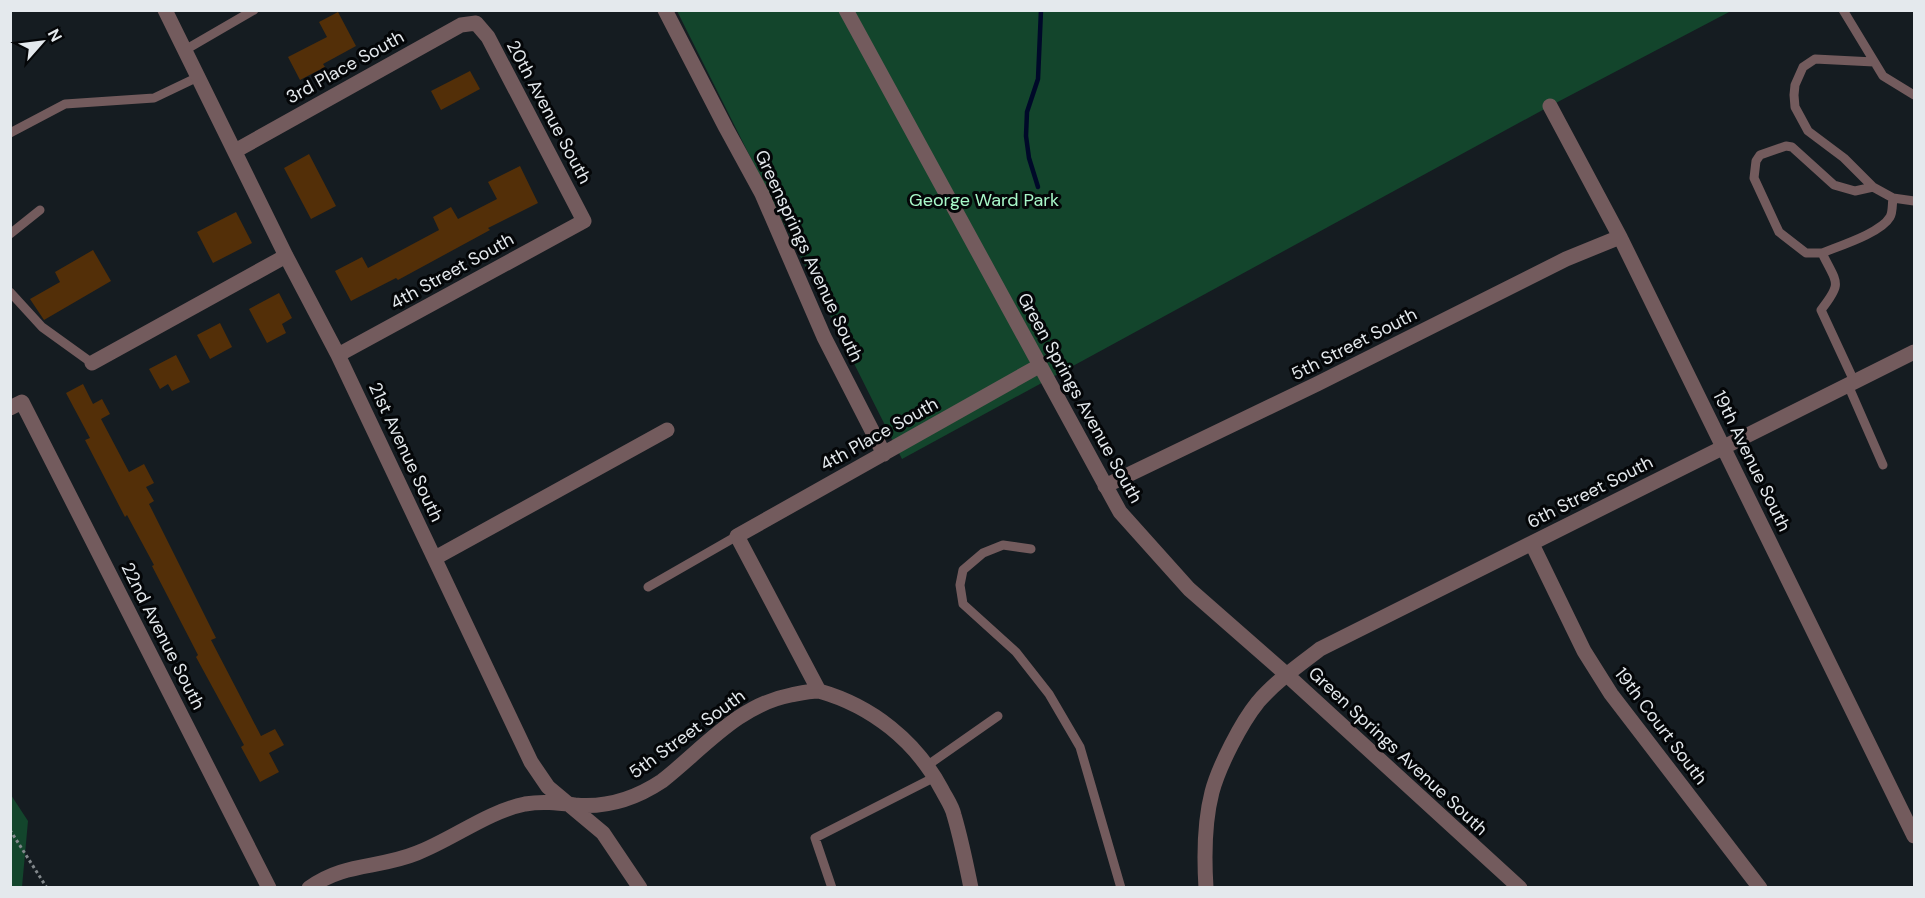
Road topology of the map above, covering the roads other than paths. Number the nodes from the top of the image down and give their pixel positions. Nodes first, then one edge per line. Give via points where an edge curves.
1 (165, 10) edge
2 (254, 10) edge
3 (665, 10) edge
4 (846, 10) edge
5 (1843, 10) edge
6 (476, 23) joint
7 (185, 50) junction
8 (1874, 62) junction
9 (198, 77) junction
10 (1914, 95) edge
11 (1551, 106) dead end
12 (10, 133) edge
13 (235, 151) junction
14 (1873, 188) junction
15 (1893, 198) junction
16 (1914, 201) edge
17 (40, 210) dead end
18 (584, 221) joint
19 (10, 234) edge
20 (1620, 237) junction
21 (1822, 253) junction
22 (286, 256) junction
23 (10, 292) edge
24 (1914, 352) edge
25 (338, 355) junction
26 (93, 363) joint
27 (1039, 366) junction
28 (1851, 383) junction
29 (16, 405) edge
30 (667, 430) dead end
31 (1724, 446) junction
32 (884, 454) junction
33 (1884, 465) dead end
34 (1106, 486) junction
35 (737, 536) junction
36 (1532, 544) junction
37 (1030, 549) dead end
38 (435, 558) junction
39 (648, 587) dead end
40 (1287, 675) junction
41 (819, 691) junction
42 (998, 716) dead end
43 (932, 771) junction
44 (569, 804) junction
45 (1914, 836) edge
46 (269, 888) edge
47 (309, 888) edge
48 (640, 888) edge
49 (832, 888) edge
50 (971, 888) edge
51 (1121, 888) edge
52 (1206, 888) edge
53 (1520, 888) edge
54 (1760, 888) edge

1 - 7 street, 21st Avenue South
2 - 7 lane
3 - 32 street, Greensprings Avenue South via 762,194 824,337
4 - 27 street, Green Springs Avenue South
5 - 8 lane
6 - 13 street, 3rd Place South via 461,25
6 - 18 street, 20th Avenue South via 488,37
7 - 9 street, 21st Avenue South
8 - 10 lane via 1882,76
8 - 14 lane via 1815,59 1803,67 1794,95 1795,107 1808,131 1844,158
9 - 12 lane via 154,98 65,104
9 - 13 street, 21st Avenue South
11 - 20 street, 19th Avenue South
13 - 22 street, 21st Avenue South
14 - 15 lane
14 - 21 lane via 1855,190 1834,185 1792,147 1760,155 1754,178 1779,232 1806,253
15 - 16 lane
15 - 21 lane via 1890,217 1882,225
17 - 19 lane
18 - 25 street, 4th Street South
20 - 31 street, 19th Avenue South
20 - 34 street, 5th Street South via 1566,259
21 - 28 lane via 1837,283 1836,292 1821,310
22 - 25 street, 21st Avenue South
22 - 26 street
23 - 26 lane via 42,327
24 - 28 street, 6th Street South
25 - 38 street, 21st Avenue South
27 - 32 street, 4th Place South
27 - 34 street, Green Springs Avenue South
28 - 31 street, 6th Street South
28 - 33 lane
29 - 46 street, 22nd Avenue South
30 - 38 street
31 - 36 street, 6th Street South
31 - 45 street, 19th Avenue South
32 - 35 street, 4th Place South
34 - 40 street, Green Springs Avenue South via 1132,527 1189,589
35 - 39 lane
35 - 41 street
36 - 40 street, 6th Street South via 1320,649
36 - 54 street, 19th Court South via 1584,651 1611,694
37 - 51 lane via 1003,545 983,553 963,570 963,604 1016,652 1070,727 1080,747
38 - 44 street, 21st Avenue South via 531,762 548,787
40 - 52 street, 6th Street South via 1258,702 1235,737 1212,791 1204,851
40 - 53 street, Green Springs Avenue South
41 - 43 street via 838,696 878,717
41 - 44 street, 5th Street South via 783,696 740,715 649,789 618,803
42 - 43 lane
43 - 49 lane via 814,838
43 - 50 street via 954,813
44 - 47 street, 5th Street South via 523,805 418,853 341,870
44 - 48 street, 21st Avenue South via 603,833

